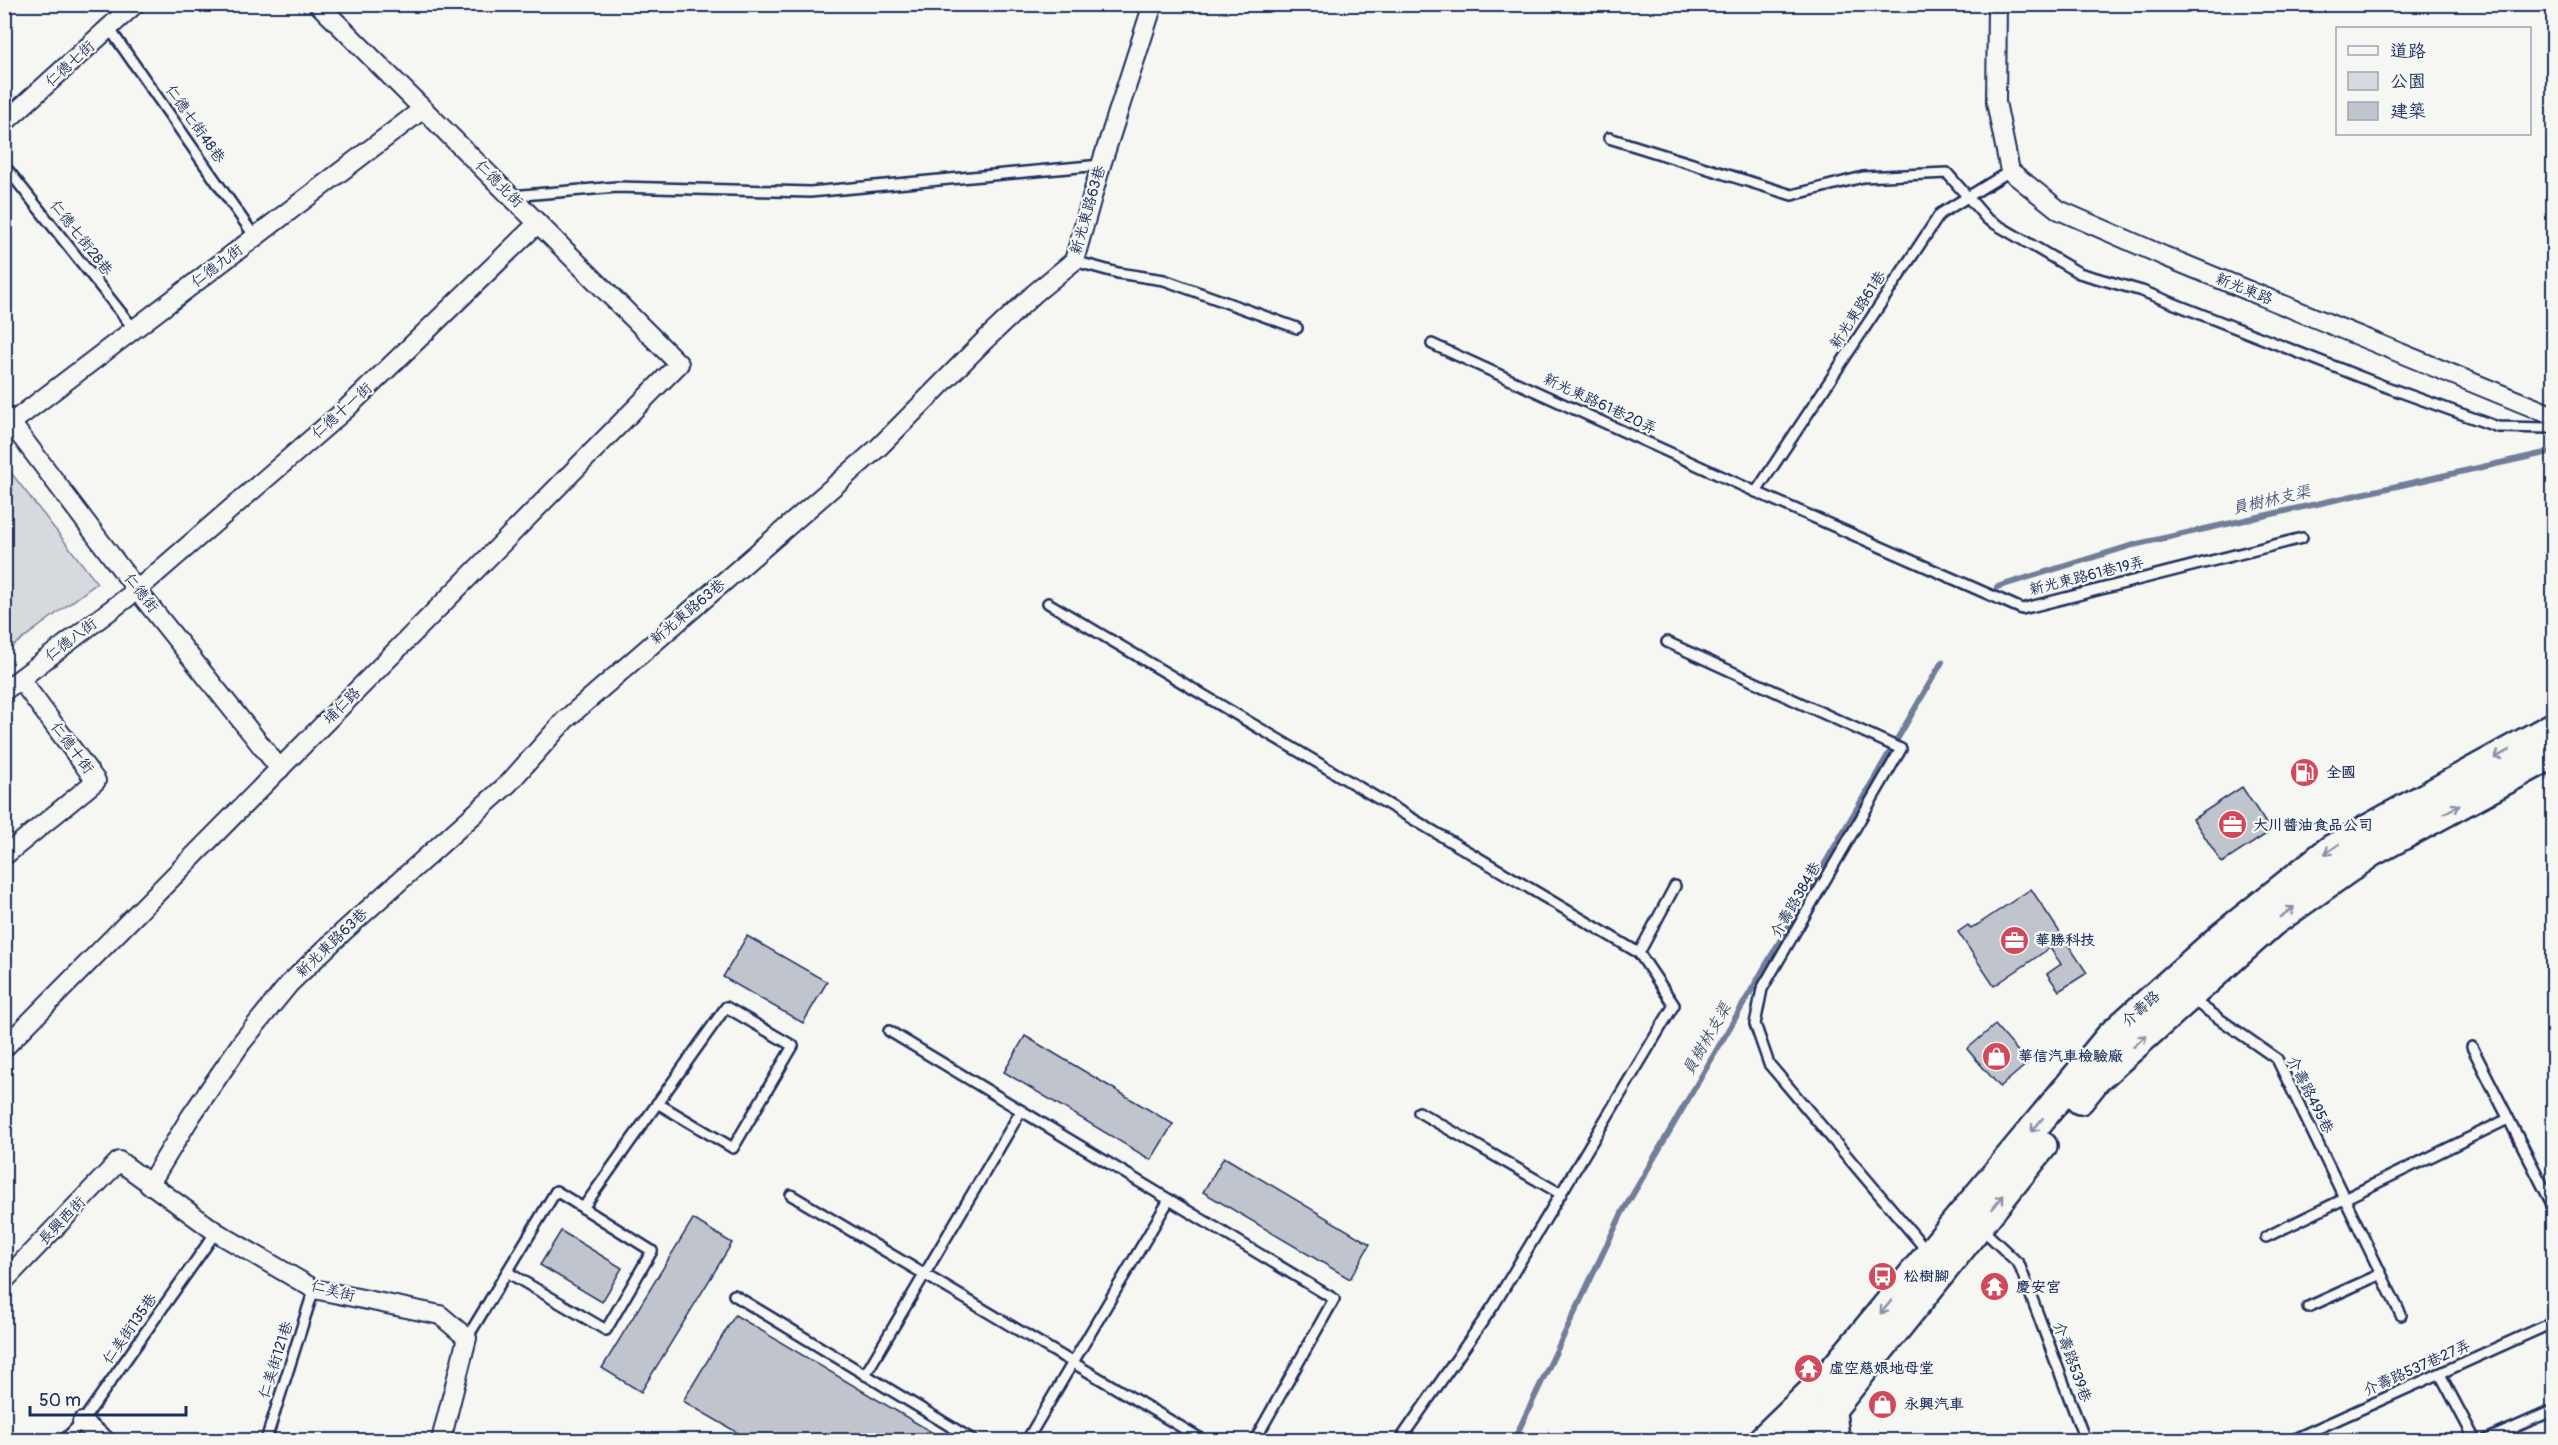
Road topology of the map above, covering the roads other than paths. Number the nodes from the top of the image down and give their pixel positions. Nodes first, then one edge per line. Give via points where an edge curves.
1 (135, 4) edge
2 (318, 4) edge
3 (1153, 4) edge
4 (1997, 4) edge
5 (109, 28) junction
6 (423, 109) junction
7 (4, 123) edge
8 (1609, 138) dead end
9 (4, 165) edge
10 (1101, 165) junction
11 (2010, 171) junction
12 (511, 196) junction
13 (1965, 196) junction
14 (538, 223) junction
15 (255, 237) junction
16 (1074, 261) junction
17 (1297, 328) dead end
18 (134, 329) junction
19 (1432, 344) dead end
20 (679, 364) joint
21 (2553, 416) edge
22 (8, 419) edge
23 (2553, 428) edge
24 (1756, 492) junction
25 (2302, 538) dead end
26 (137, 590) junction
27 (1048, 603) dead end
28 (1667, 642) dead end
29 (20, 679) junction
30 (4, 691) edge
31 (2553, 726) edge
32 (2553, 754) edge
33 (280, 769) junction
34 (4, 856) edge
35 (1675, 886) dead end
36 (1639, 953) junction
37 (2180, 990) junction
38 (889, 1031) dead end
39 (2472, 1047) dead end
40 (4, 1048) edge
41 (657, 1103) dead end
42 (1021, 1111) junction
43 (1419, 1112) dead end
44 (2508, 1119) junction
45 (119, 1161) joint
46 (149, 1185) junction
47 (1561, 1194) junction
48 (791, 1195) dead end
49 (2344, 1197) junction
50 (1169, 1200) junction
51 (2553, 1208) edge
52 (583, 1209) junction
53 (1970, 1221) junction
54 (216, 1232) junction
55 (2266, 1237) dead end
56 (1938, 1261) junction
57 (507, 1272) junction
58 (923, 1274) junction
59 (2381, 1274) junction
60 (4, 1281) edge
61 (314, 1289) junction
62 (734, 1295) dead end
63 (2308, 1307) dead end
64 (2401, 1315) dead end
65 (2553, 1322) edge
66 (467, 1338) junction
67 (1073, 1363) junction
68 (2440, 1374) junction
69 (865, 1375) junction
70 (1830, 1375) junction
71 (1834, 1407) junction
72 (2553, 1410) edge
73 (82, 1422) junction
74 (64, 1440) edge
75 (105, 1440) edge
76 (266, 1440) edge
77 (441, 1440) edge
78 (974, 1440) edge
79 (1027, 1440) edge
80 (1203, 1440) edge
81 (1255, 1440) edge
82 (1400, 1440) edge
83 (1762, 1440) edge
84 (1799, 1440) edge
85 (1838, 1440) edge
86 (2085, 1440) edge
87 (2292, 1440) edge
88 (2475, 1440) edge
89 (2486, 1440) edge

1 - 5 street, 仁德七街
2 - 6 street, 仁德北街
3 - 10 street, 新光東路63巷
4 - 11 street via 1996,102
5 - 7 street, 仁德七街
5 - 15 lane, 仁德七街48巷
6 - 12 street, 仁德北街
6 - 15 street, 仁德九街
8 - 13 lane via 1792,195 1863,177 1947,172
9 - 18 lane, 仁德七街28巷
10 - 12 lane via 810,192 617,187
10 - 16 street, 新光東路63巷
11 - 13 lane, 新光東路61巷
11 - 21 street, 新光東路 via 2059,210
12 - 14 street, 仁德北街
13 - 23 lane via 1987,219 2079,273 2142,291 2381,386 2498,427
13 - 24 lane, 新光東路61巷 via 1940,214
14 - 20 street, 仁德北街
14 - 26 street, 仁德十一街 via 346,409
15 - 18 street, 仁德九街
16 - 17 lane via 1164,280
16 - 46 street, 新光東路63巷 via 1018,309 879,447 565,720 509,783 297,977 242,1042
18 - 22 street, 仁德九街
19 - 24 lane, 新光東路61巷20弄
20 - 33 street, 埔仁路
22 - 26 street, 仁德街
24 - 25 lane, 新光東路61巷19弄 via 2022,609
26 - 29 street, 仁德八街
26 - 33 street, 仁德街
27 - 36 lane
28 - 56 lane, 介壽路384巷 via 1901,749 1762,989 1755,1024 1769,1064
29 - 30 street, 仁德八街
29 - 34 street, 仁德十街 via 96,780
31 -> 37 main road, 介壽路 via 2331,849 2222,936
37 -> 32 main road, 介壽路 via 2371,853
33 - 40 street, 埔仁路
35 - 36 lane
36 - 47 lane via 1674,1005
37 - 49 lane, 介壽路495巷 via 2277,1059
37 - 53 main road, 介壽路 via 2110,1036
38 - 42 lane
39 - 44 lane
41 - 52 lane via 667,1109 686,1120 714,1137 734,1148 793,1046 726,1007 664,1093 658,1103 651,1112
42 - 50 lane
42 - 58 lane
43 - 47 lane
44 - 49 lane
44 - 51 lane
45 - 46 street, 仁美街
45 - 60 street, 長興西街
46 - 54 street, 仁美街
47 - 82 lane via 1494,1305
48 - 58 lane
49 - 55 lane
49 - 59 lane, 介壽路495巷
50 - 67 lane
50 - 81 lane via 1334,1299
52 - 57 lane via 556,1191
52 - 57 lane via 652,1251 606,1330
53 - 56 main road, 介壽路
53 - 86 lane, 介壽路539巷 via 2019,1264
54 - 61 street, 仁美街
54 - 73 lane, 仁美街135巷
56 -> 70 main road, 介壽路
56 - 71 main road, 介壽路
57 - 66 lane
58 - 67 lane
58 - 69 lane
59 - 63 lane
59 - 64 lane, 介壽路495巷
61 - 66 street, 仁美街 via 440,1315
61 - 76 lane, 仁美街121巷
62 - 69 lane
65 - 68 lane, 介壽路537巷27弄
66 - 77 street
67 - 79 lane
67 - 80 lane
68 - 87 lane, 介壽路537巷27弄
68 - 88 lane
69 - 78 lane
70 - 71 street
70 - 83 main road, 介壽路
71 - 84 main road, 介壽路
71 - 85 street
72 - 89 lane
73 - 74 lane, 仁美街135巷
73 - 75 street

